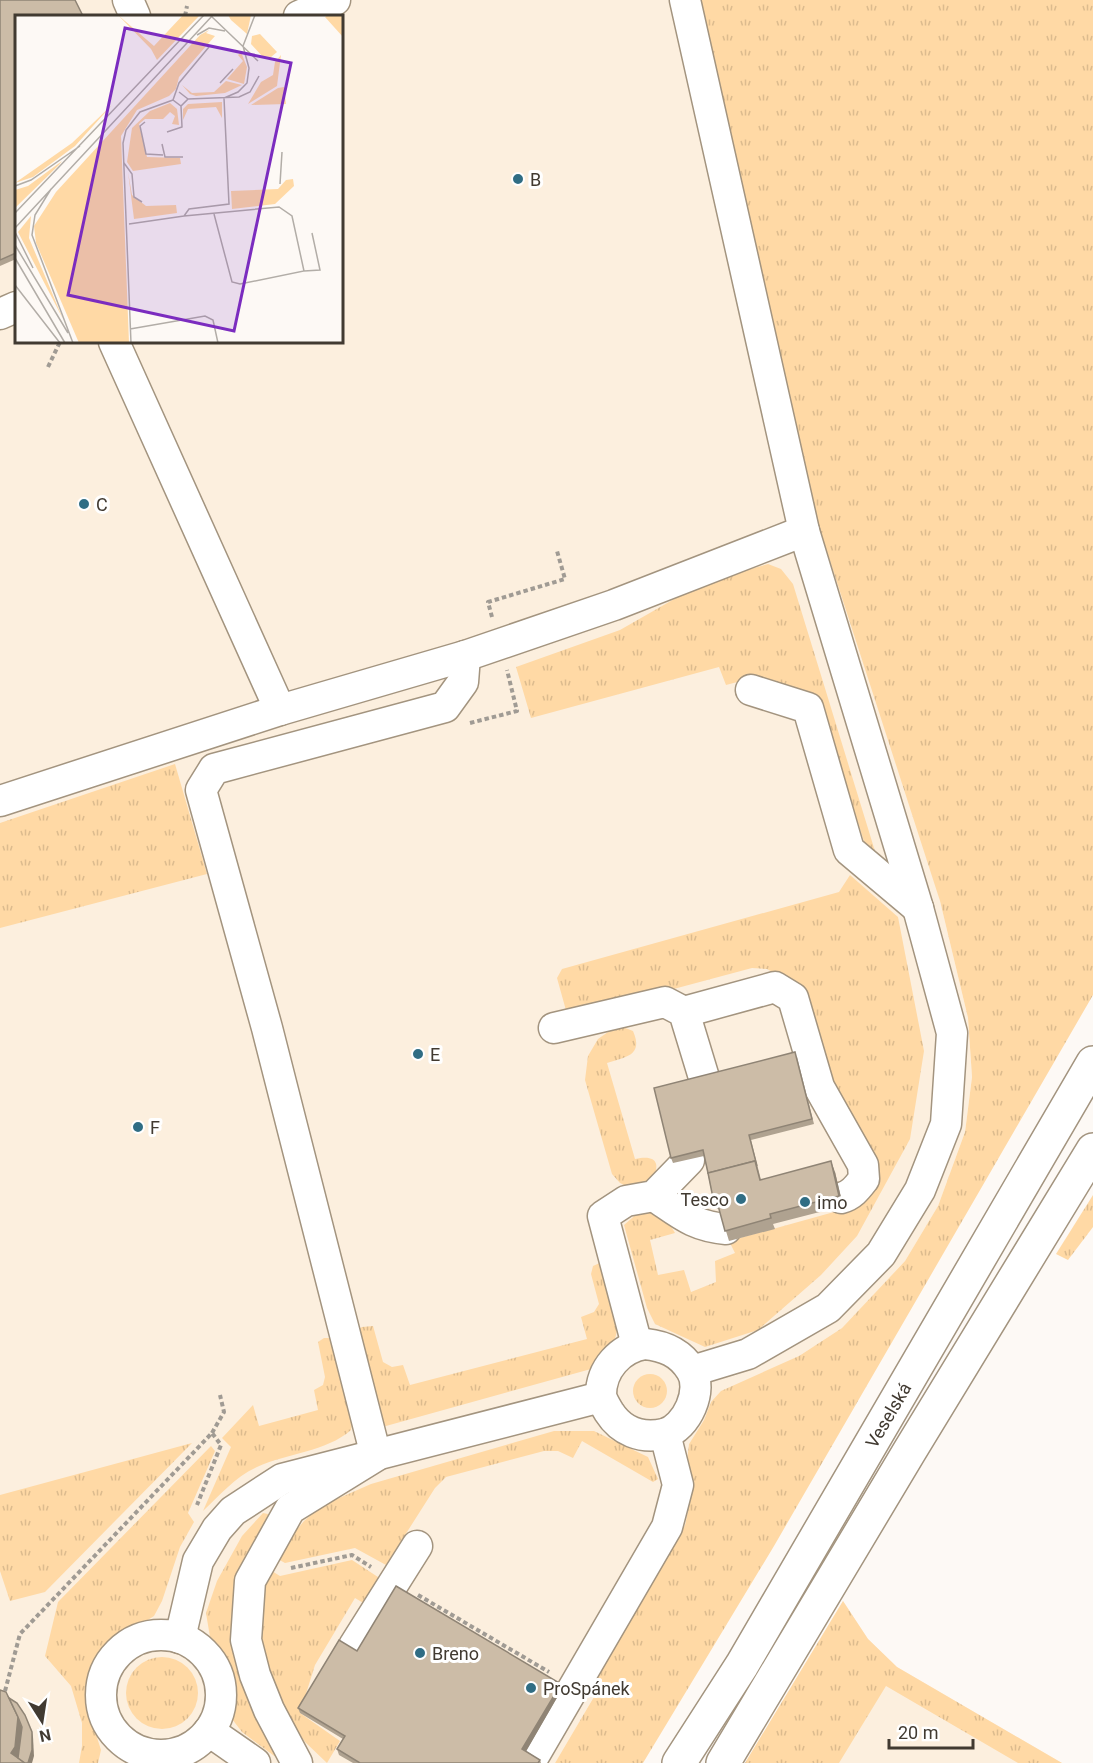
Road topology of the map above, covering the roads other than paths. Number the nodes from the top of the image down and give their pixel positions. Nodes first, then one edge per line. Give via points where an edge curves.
1 (128, 0) edge
2 (335, 0) edge
3 (685, 0) edge
4 (135, 15) edge
5 (301, 15) edge
6 (15, 308) edge
7 (0, 314) edge
8 (115, 344) edge
9 (804, 531) junction
10 (465, 656) junction
11 (751, 690) dead end
12 (280, 710) junction
13 (0, 801) edge
14 (918, 908) junction
15 (684, 1012) junction
16 (554, 1028) dead end
17 (1093, 1063) edge
18 (705, 1080) edge
19 (1093, 1150) edge
20 (689, 1160) edge
21 (654, 1196) junction
22 (841, 1198) edge
23 (726, 1229) edge
24 (637, 1346) junction
25 (692, 1371) junction
26 (601, 1397) junction
27 (665, 1434) junction
28 (375, 1456) junction
29 (417, 1546) dead end
30 (180, 1638) junction
31 (354, 1646) edge
32 (209, 1731) junction
33 (121, 1754) edge
34 (535, 1754) edge
35 (679, 1762) edge
36 (255, 1763) edge
37 (297, 1763) edge
38 (723, 1763) edge

1 - 4 lane
2 - 5 lane
3 - 9 lane
6 - 7 lane
8 - 12 lane
9 - 10 lane via 614,605
9 - 14 lane
10 - 12 lane
10 - 28 lane via 463,682 445,707 214,769 201,790 267,1028
11 - 14 lane via 808,708 849,850
12 - 13 lane
14 - 25 lane via 952,1033 946,1124 920,1190 881,1254 828,1308 748,1354
15 - 16 lane via 665,1002
15 - 18 lane
15 - 22 lane via 776,987 793,998 819,1087 863,1166 864,1179 856,1190
17 - 35 main road, Veselská via 742,1665
19 - 38 main road, Veselská
20 - 21 lane
21 - 23 lane via 693,1222
21 - 24 lane via 627,1201 603,1216
24 - 25 lane via 661,1346 675,1353
24 - 26 lane via 622,1352 611,1364
25 - 27 lane via 695,1394 691,1409 678,1426
26 - 27 lane via 622,1428 637,1435
26 - 28 lane
27 - 34 lane via 678,1485 667,1527
28 - 30 lane via 282,1479 233,1511 198,1561
28 - 37 lane via 290,1509 250,1581 246,1640 255,1676
29 - 31 lane
30 - 32 lane via 197,1646 219,1677 218,1714
30 - 33 lane via 161,1635 125,1646 103,1677 104,1715
32 - 33 lane via 180,1752
32 - 36 lane

